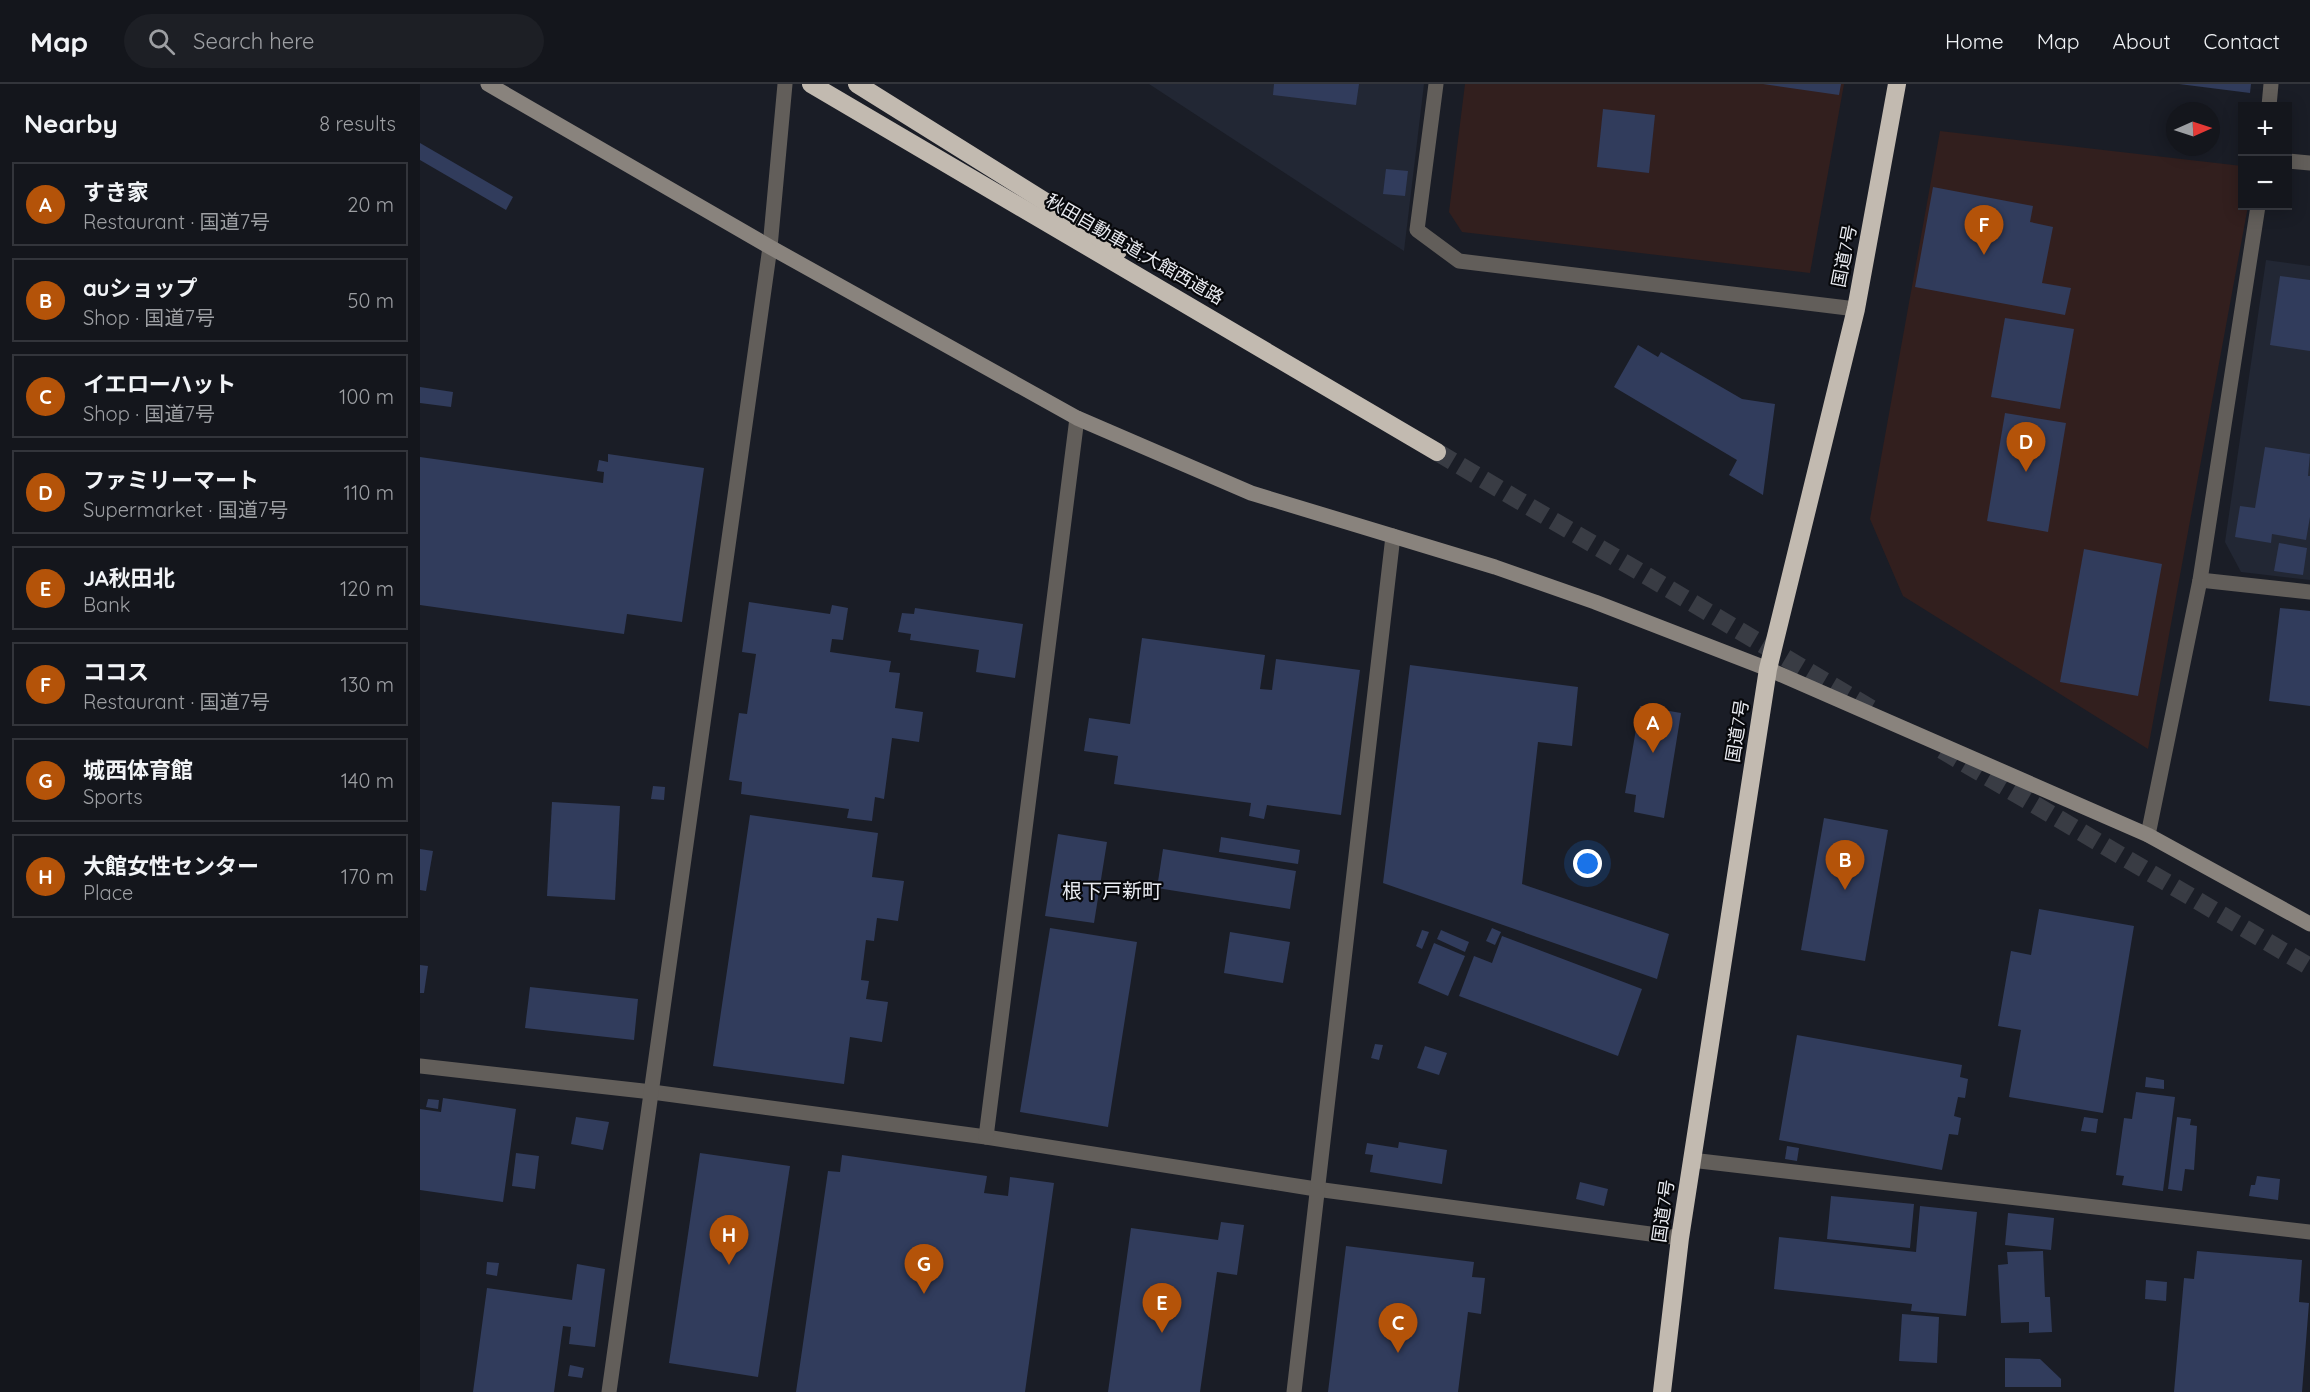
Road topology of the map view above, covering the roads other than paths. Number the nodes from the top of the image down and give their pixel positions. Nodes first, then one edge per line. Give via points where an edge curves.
1 (488, 84) edge
2 (785, 84) edge
3 (811, 84) edge
4 (857, 84) edge
5 (1436, 84) edge
6 (1898, 84) edge
7 (2271, 84) edge
8 (2269, 102) edge
9 (2292, 161) edge
10 (2310, 163) edge
11 (2257, 210) edge
12 (770, 248) junction
13 (1197, 309) junction
14 (1856, 309) junction
15 (1077, 418) junction
16 (1437, 452) tunnel mouth
17 (1393, 536) junction
18 (2200, 580) junction
19 (2310, 592) edge
20 (1768, 669) junction
21 (2148, 835) junction
22 (2310, 924) edge
23 (420, 1066) edge
24 (651, 1092) junction
25 (986, 1137) junction
26 (1691, 1160) junction
27 (1316, 1189) junction
28 (2310, 1232) edge
29 (1680, 1238) junction
30 (609, 1392) edge
31 (1294, 1392) edge
32 (1662, 1392) edge

1 - 12 street
2 - 12 street
3 - 13 highway, 秋田自動車道;大館西道路
4 - 13 highway via 1077,221
5 - 14 street via 1417,230 1458,261
6 - 14 highway, 国道7号
7 - 8 street
9 - 10 street
11 - 18 street
12 - 15 street
12 - 24 street
13 - 16 highway, 秋田自動車道;大館西道路
14 - 20 highway, 国道7号
15 - 17 street via 1251,493
15 - 25 street
17 - 20 street via 1595,602
17 - 27 street
18 - 19 street
18 - 21 street
20 - 21 street
20 - 26 highway, 国道7号
21 - 22 street
23 - 24 street
24 - 25 street
24 - 30 street
25 - 27 street
26 - 28 street
26 - 29 highway, 国道7号
27 - 29 street
27 - 31 street
29 - 32 highway, 国道7号

